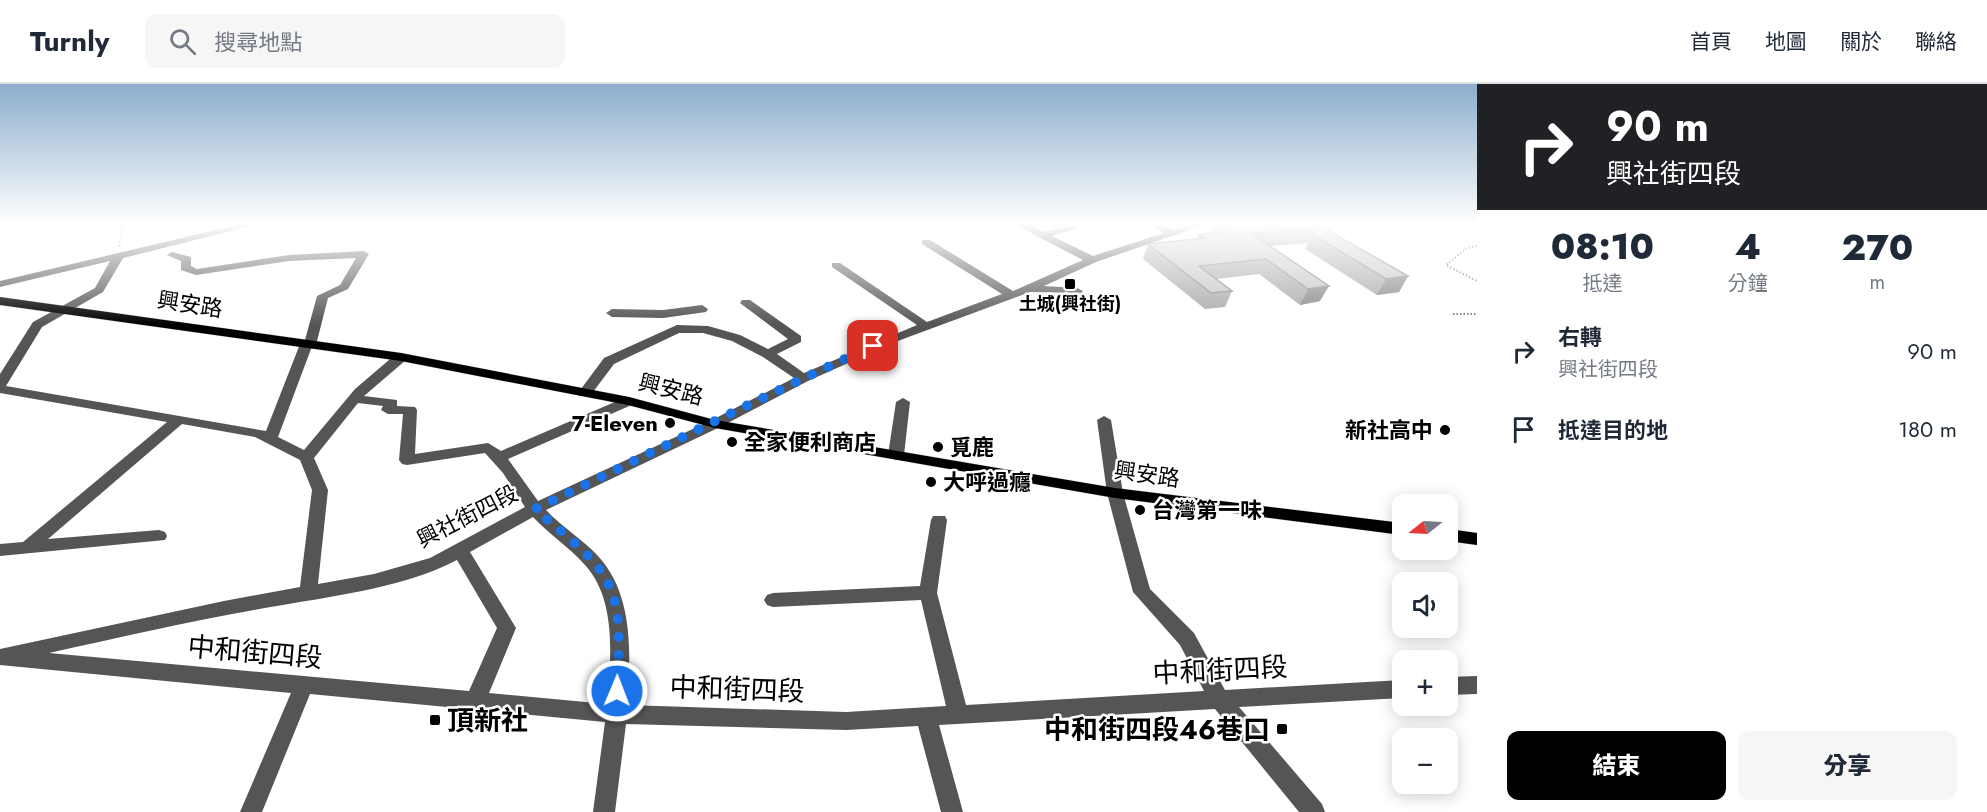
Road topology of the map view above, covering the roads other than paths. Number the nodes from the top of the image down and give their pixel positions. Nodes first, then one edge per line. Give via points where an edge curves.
1 (118, 257) joint
2 (179, 257) edge
3 (308, 257) edge
4 (362, 257) edge
5 (950, 257) edge
6 (1086, 257) edge
7 (1101, 257) edge
8 (1092, 260) junction
9 (836, 264) dead end
10 (0, 285) edge
11 (1028, 289) junction
12 (1077, 291) dead end
13 (1010, 294) junction
14 (0, 301) edge
15 (746, 303) dead end
16 (69, 309) junction
17 (702, 309) dead end
18 (612, 313) dead end
19 (663, 314) junction
20 (924, 325) junction
21 (670, 332) junction
22 (308, 345) junction
23 (768, 354) junction
24 (401, 357) junction
25 (803, 378) junction
26 (0, 387) edge
27 (585, 393) junction
28 (355, 399) junction
29 (629, 401) junction
30 (903, 402) dead end
31 (178, 420) junction
32 (1104, 420) dead end
33 (715, 424) junction
34 (270, 439) junction
35 (896, 455) junction
36 (306, 457) junction
37 (500, 457) junction
38 (1115, 493) junction
39 (535, 509) junction
40 (939, 520) dead end
41 (1392, 528) edge
42 (159, 536) dead end
43 (1458, 536) edge
44 (1477, 538) edge
45 (27, 548) junction
46 (0, 550) edge
47 (460, 550) junction
48 (308, 593) junction
49 (928, 593) junction
50 (774, 600) dead end
51 (0, 656) edge
52 (304, 685) junction
53 (1477, 685) edge
54 (1458, 686) edge
55 (1392, 690) edge
56 (1219, 699) junction
57 (475, 700) junction
58 (617, 714) junction
59 (958, 714) junction
60 (926, 716) junction
61 (251, 812) edge
62 (604, 812) edge
63 (952, 812) edge
64 (1314, 812) edge

1 - 10 street
1 - 16 street via 99,290
2 - 3 street via 187,259 185,268 196,272
4 - 22 street via 344,287 323,296
5 - 13 street
6 - 8 street
7 - 8 street
8 - 11 street
9 - 20 street
11 - 12 street
11 - 13 street, 興社街四段
13 - 20 street, 興社街四段
14 - 16 main road, 興安路
15 - 23 street via 797,339
16 - 22 main road, 興安路
16 - 26 street via 37,325
17 - 19 street
18 - 19 street
19 - 21 street
20 - 25 street, 興社街四段
21 - 23 street via 704,329 736,338
21 - 27 street via 609,362
22 - 24 main road, 興安路
22 - 34 street
23 - 25 street
24 - 27 main road, 興安路
24 - 28 street
25 - 33 street, 興社街四段
26 - 31 street
27 - 29 main road, 興安路
28 - 36 street
28 - 37 street via 392,403 388,410 410,410 407,460 488,448
29 - 33 main road, 興安路
29 - 37 street
30 - 35 street
31 - 34 street via 259,433
31 - 45 street
32 - 38 street
33 - 35 main road, 興安路
33 - 39 street, 興社街四段
34 - 36 street
35 - 38 main road, 興安路
36 - 48 street via 320,490
37 - 39 street
38 - 41 main road, 興安路
38 - 56 street via 1143,592 1187,639
39 - 47 street, 興社街四段
39 - 58 street via 608,582 618,622
40 - 49 street
42 - 45 street
43 - 44 main road
45 - 46 street
47 - 48 street, 興社街四段 via 436,563 374,581
47 - 57 street via 507,628
48 - 51 street, 興社街四段
49 - 50 street
49 - 59 street
51 - 52 street, 中和街四段
52 - 57 street, 中和街四段
52 - 61 street
53 - 54 street
55 - 56 street, 中和街四段
56 - 59 street, 中和街四段
56 - 64 street
57 - 58 street, 中和街四段
58 - 60 street, 中和街四段 via 846,721
58 - 62 street
59 - 60 street, 中和街四段
60 - 63 street

